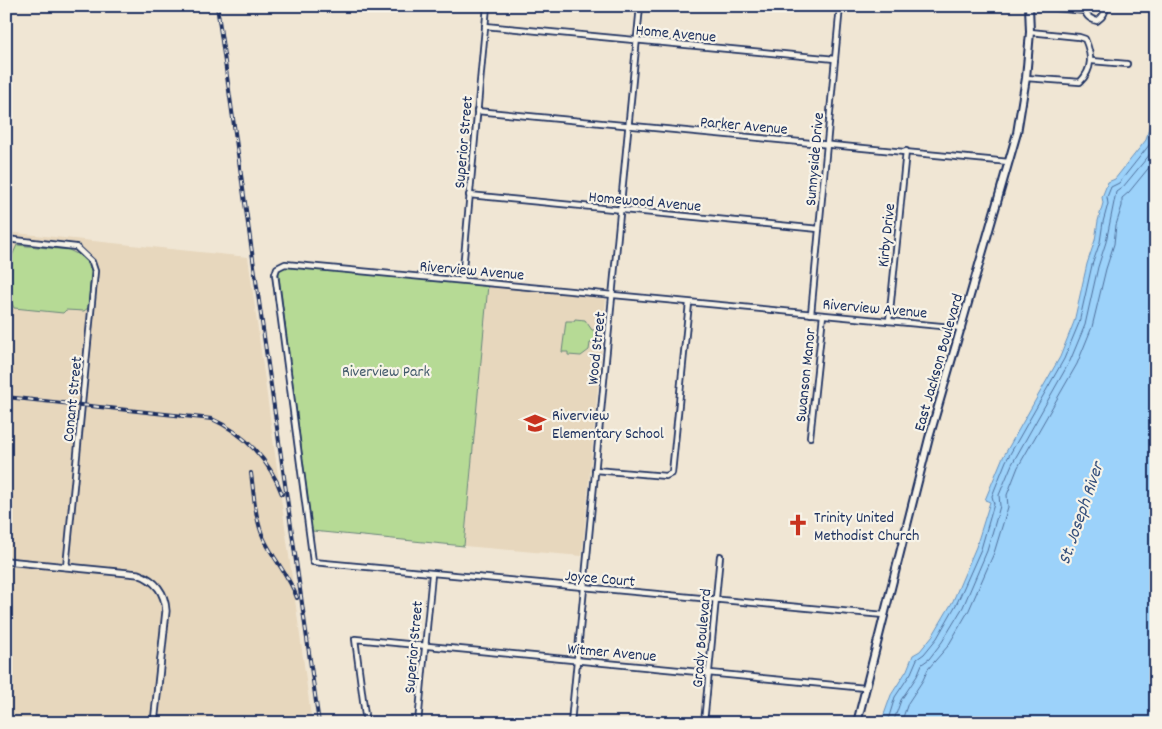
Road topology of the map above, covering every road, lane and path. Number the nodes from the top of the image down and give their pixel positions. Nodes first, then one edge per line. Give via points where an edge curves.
1 (487, 6) edge
2 (640, 6) edge
3 (840, 6) edge
4 (1029, 6) edge
5 (1037, 6) edge
6 (1106, 6) edge
7 (1086, 8) edge
8 (485, 26) junction
9 (1030, 32) junction
10 (637, 41) junction
11 (835, 59) junction
12 (1092, 61) junction
13 (1127, 64) dead end
14 (1026, 78) junction
15 (478, 111) junction
16 (628, 126) junction
17 (827, 144) junction
18 (906, 152) junction
19 (1009, 162) junction
20 (469, 195) junction
21 (620, 210) junction
22 (819, 229) junction
23 (6, 239) edge
24 (462, 280) junction
25 (613, 294) junction
26 (689, 303) junction
27 (810, 314) junction
28 (823, 315) junction
29 (889, 321) junction
30 (962, 328) junction
31 (810, 437) dead end
32 (595, 470) junction
33 (720, 556) dead end
34 (6, 561) edge
35 (313, 562) joint
36 (66, 567) junction
37 (432, 574) junction
38 (584, 588) junction
39 (716, 600) junction
40 (884, 615) junction
41 (425, 646) junction
42 (577, 660) junction
43 (709, 673) junction
44 (866, 688) junction
45 (154, 723) edge
46 (366, 723) edge
47 (418, 723) edge
48 (571, 723) edge
49 (704, 723) edge
50 (857, 723) edge

1 - 8 street, Superior Street
2 - 10 street, Wood Street
3 - 11 street, Sunnyside Drive
4 - 9 main road, East Jackson Boulevard
5 - 7 street
6 - 7 street via 1102,18 1097,21 1091,19
8 - 10 street, Home Avenue
8 - 15 street, Superior Street
9 - 12 street via 1079,36 1085,39
9 - 14 main road, East Jackson Boulevard
10 - 11 street, Home Avenue
10 - 16 street, Wood Street
11 - 17 street, Sunnyside Drive
12 - 13 street
12 - 14 street via 1080,82
14 - 19 main road, East Jackson Boulevard
15 - 16 street, Parker Avenue
15 - 20 street, Superior Street
16 - 17 street, Parker Avenue
16 - 21 street, Wood Street
17 - 18 street, Parker Avenue
17 - 22 street, Sunnyside Drive
18 - 19 street, Parker Avenue
18 - 29 street, Kirby Drive
19 - 30 main road, East Jackson Boulevard
20 - 21 street, Homewood Avenue
20 - 24 street, Superior Street
21 - 22 street, Homewood Avenue
21 - 25 street, Wood Street
22 - 27 street, Sunnyside Drive
23 - 36 street, Conant Street via 76,248 88,257 95,271
24 - 25 street, Riverview Avenue
24 - 35 street, Riverview Avenue via 285,264 277,268 275,274
25 - 26 street, Riverview Avenue
25 - 32 street, Wood Street
26 - 27 street, Riverview Avenue
26 - 32 street via 672,473 666,476
27 - 28 street, Riverview Avenue
28 - 29 street, Riverview Avenue
28 - 31 street, Swanson Manor
29 - 30 street, Riverview Avenue
30 - 40 main road, East Jackson Boulevard via 929,438
32 - 38 street, Wood Street
33 - 39 street, Grady Boulevard
34 - 36 street
35 - 37 street, Joyce Court
36 - 45 street via 138,574 148,578 162,592 165,617
37 - 38 street, Joyce Court
37 - 41 street, Superior Street
38 - 39 street, Joyce Court
38 - 42 street, Wood Street
39 - 40 street, Joyce Court
39 - 43 street, Grady Boulevard
40 - 44 main road, East Jackson Boulevard
41 - 42 street, Witmer Avenue
41 - 46 street, Witmer Avenue via 356,639
41 - 47 street, Superior Street
42 - 43 street, Witmer Avenue
42 - 48 street, Wood Street
43 - 44 street, Witmer Avenue
43 - 49 street, Grady Boulevard
44 - 50 main road, East Jackson Boulevard

